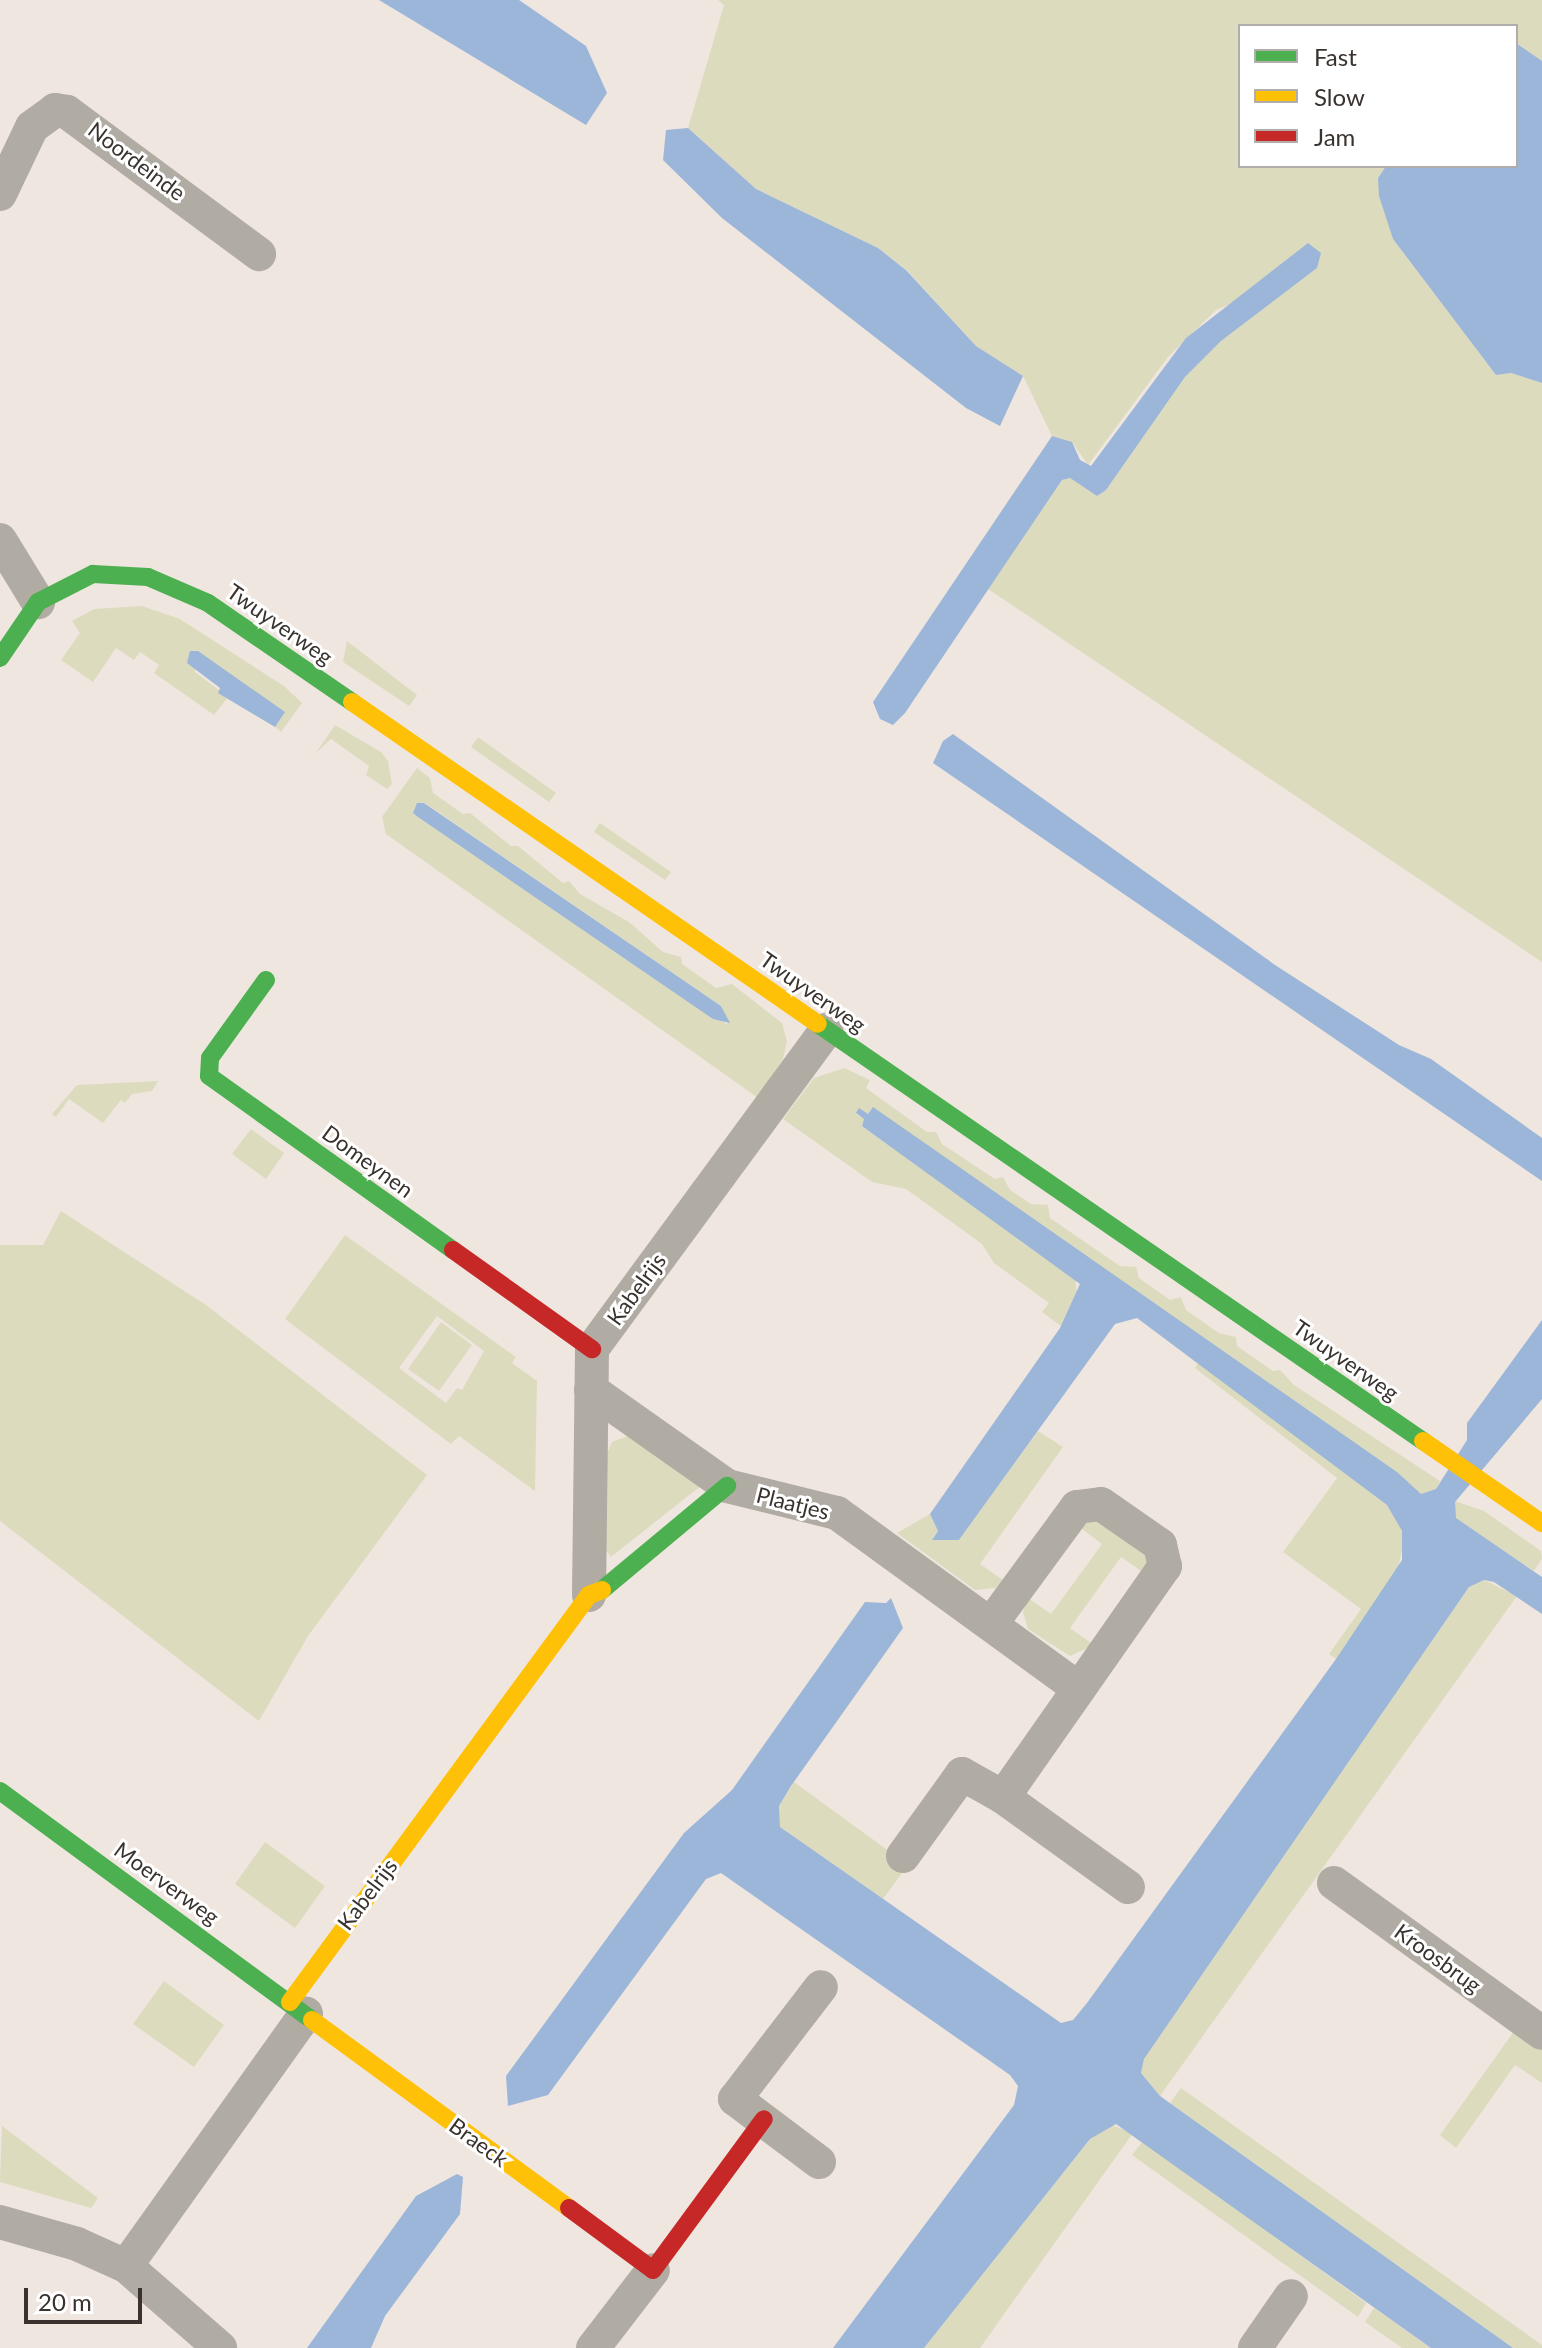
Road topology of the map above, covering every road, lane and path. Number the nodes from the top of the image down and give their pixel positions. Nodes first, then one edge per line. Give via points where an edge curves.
1 (0, 194) edge
2 (259, 254) dead end
3 (0, 540) edge
4 (38, 602) junction
5 (0, 658) edge
6 (266, 980) dead end
7 (826, 1030) junction
8 (592, 1349) junction
9 (591, 1390) junction
10 (727, 1486) junction
11 (1542, 1523) edge
12 (589, 1595) junction
13 (991, 1624) junction
14 (1079, 1689) junction
15 (0, 1791) edge
16 (1003, 1797) junction
17 (903, 1856) dead end
18 (1334, 1883) dead end
19 (1128, 1887) dead end
20 (821, 1987) dead end
21 (298, 2008) junction
22 (1542, 2033) edge
23 (764, 2119) junction
24 (819, 2162) dead end
25 (0, 2222) edge
26 (126, 2266) junction
27 (653, 2270) junction
28 (1291, 2296) dead end
29 (220, 2348) edge
30 (593, 2348) edge
31 (1255, 2348) edge

1 - 2 street, Noordeinde via 32,127 55,110 67,112
3 - 4 street
4 - 5 street
4 - 7 street, Twuyverweg via 93,574 119,573 148,577 195,596
6 - 8 street, Domeynen via 210,1058 209,1076
7 - 8 street, Kabelrijs
7 - 11 street, Twuyverweg
8 - 9 street
9 - 10 street, Plaatjes
9 - 12 street
10 - 12 street, Kabelrijs via 609,1587
10 - 13 street, Plaatjes via 837,1513
12 - 21 street, Kabelrijs
13 - 14 street, Plaatjes
13 - 14 street via 1077,1507 1101,1504 1160,1545 1165,1566
14 - 16 street
15 - 21 street, Moerverweg
16 - 17 street via 962,1774
16 - 19 street
18 - 22 street, Kroosbrug
20 - 23 street via 735,2099
21 - 26 street, Kabelrijs
21 - 27 street, Braeck
23 - 24 street
23 - 27 street
25 - 26 street via 77,2244
26 - 29 street
27 - 30 street
28 - 31 street

